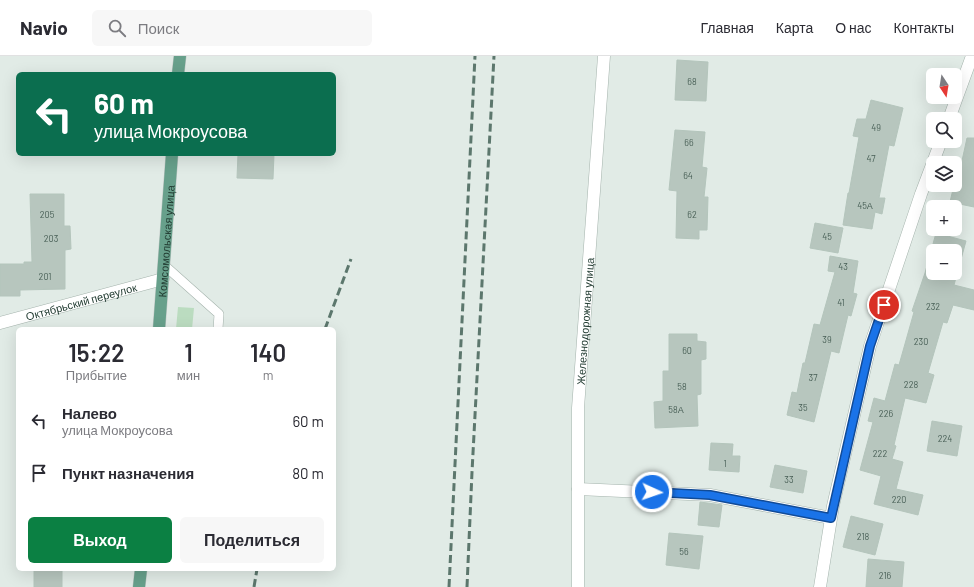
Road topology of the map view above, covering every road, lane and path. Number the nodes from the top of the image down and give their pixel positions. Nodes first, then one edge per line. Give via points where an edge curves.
1 (180, 56) edge
2 (604, 56) edge
3 (972, 56) edge
4 (178, 72) edge
5 (952, 112) edge
6 (938, 148) edge
7 (172, 156) edge
8 (164, 265) junction
9 (163, 279) junction
10 (0, 323) edge
11 (159, 327) edge
12 (218, 327) edge
13 (578, 489) junction
14 (831, 518) junction
15 (141, 571) edge
16 (139, 587) edge
17 (578, 587) edge
18 (820, 587) edge

1 - 4 main road
2 - 13 street, Железнодорожная улица via 578,408
3 - 5 street
6 - 14 street via 870,346
7 - 8 main road, Комсомольская улица
8 - 9 main road, Комсомольская улица
8 - 12 lane via 219,314
9 - 10 street, Октябрьский переулок
9 - 11 main road, Комсомольская улица
13 - 14 street via 710,495
13 - 17 street, Железнодорожная улица
14 - 18 street
15 - 16 main road

